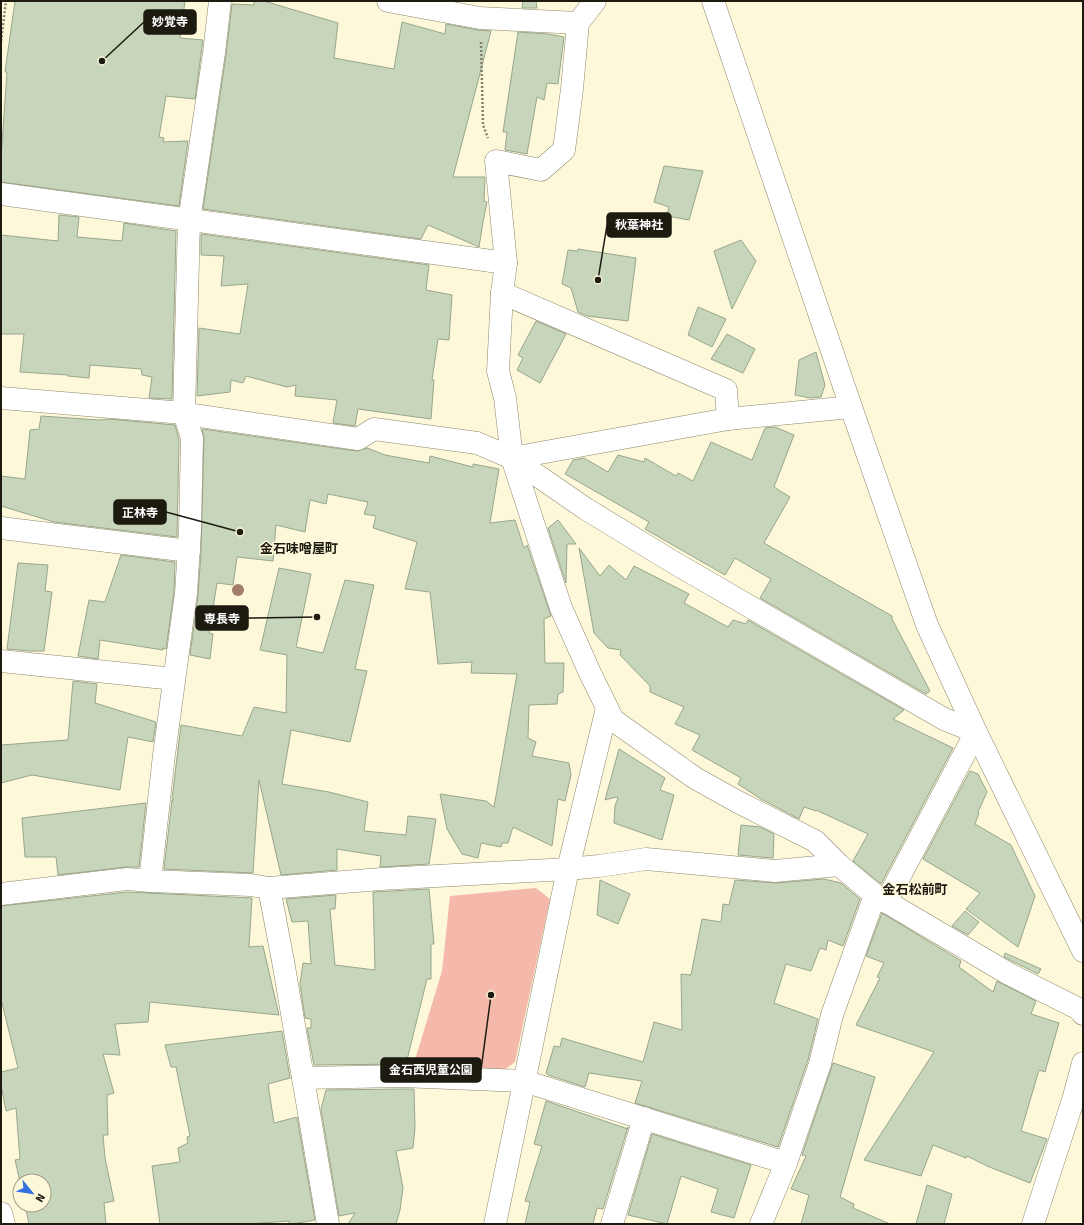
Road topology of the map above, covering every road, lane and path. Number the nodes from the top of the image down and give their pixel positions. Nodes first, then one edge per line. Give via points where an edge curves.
1 (6, 1) edge
2 (220, 1) edge
3 (388, 1) edge
4 (595, 1) edge
5 (714, 1) edge
6 (480, 18) junction
7 (578, 23) junction
8 (1, 41) edge
9 (496, 162) junction
10 (1, 194) edge
11 (189, 221) junction
12 (506, 263) junction
13 (502, 293) junction
14 (1, 398) edge
15 (851, 407) junction
16 (184, 413) junction
17 (728, 419) junction
18 (512, 458) junction
19 (1, 528) edge
20 (189, 551) junction
21 (1, 661) edge
22 (174, 679) junction
23 (607, 708) junction
24 (976, 732) junction
25 (839, 865) junction
26 (568, 869) junction
27 (150, 882) junction
28 (269, 888) junction
29 (1, 894) edge
30 (880, 899) junction
31 (1083, 951) edge
32 (1083, 1014) edge
33 (1083, 1062) edge
34 (303, 1078) junction
35 (524, 1081) junction
36 (644, 1118) junction
37 (786, 1163) junction
38 (1, 1213) edge
39 (4, 1224) edge
40 (328, 1224) edge
41 (495, 1224) edge
42 (612, 1224) edge
43 (762, 1224) edge
44 (1033, 1224) edge

1 - 8 path
2 - 11 street
3 - 6 street
4 - 7 street
5 - 15 street
6 - 7 street
6 - 9 path via 484,125
7 - 9 street via 564,150 541,170
9 - 12 street
10 - 11 street
11 - 12 street
11 - 16 street
12 - 13 street
13 - 17 street via 726,390
13 - 18 street via 498,371 505,398
14 - 16 street
15 - 17 street
15 - 24 street via 927,625
16 - 18 street via 358,439 374,429 476,443
16 - 20 street via 192,438
17 - 18 street
18 - 23 street via 561,608
18 - 24 street via 586,509 673,562 944,719
19 - 20 street
20 - 22 street
21 - 22 street
22 - 27 street
23 - 25 street via 614,720 695,778 815,841
23 - 26 street
24 - 30 street
24 - 31 street
25 - 26 street via 775,870 646,859
25 - 30 street
26 - 28 street
26 - 35 street
27 - 28 street via 250,884
27 - 29 street via 127,878
28 - 34 street
30 - 32 street via 1009,974 1079,1009
30 - 37 street via 832,1015 820,1064
33 - 44 street
34 - 35 street via 401,1076
34 - 40 street
35 - 36 street
35 - 41 street
36 - 37 street
36 - 42 street
37 - 43 street
38 - 39 street

